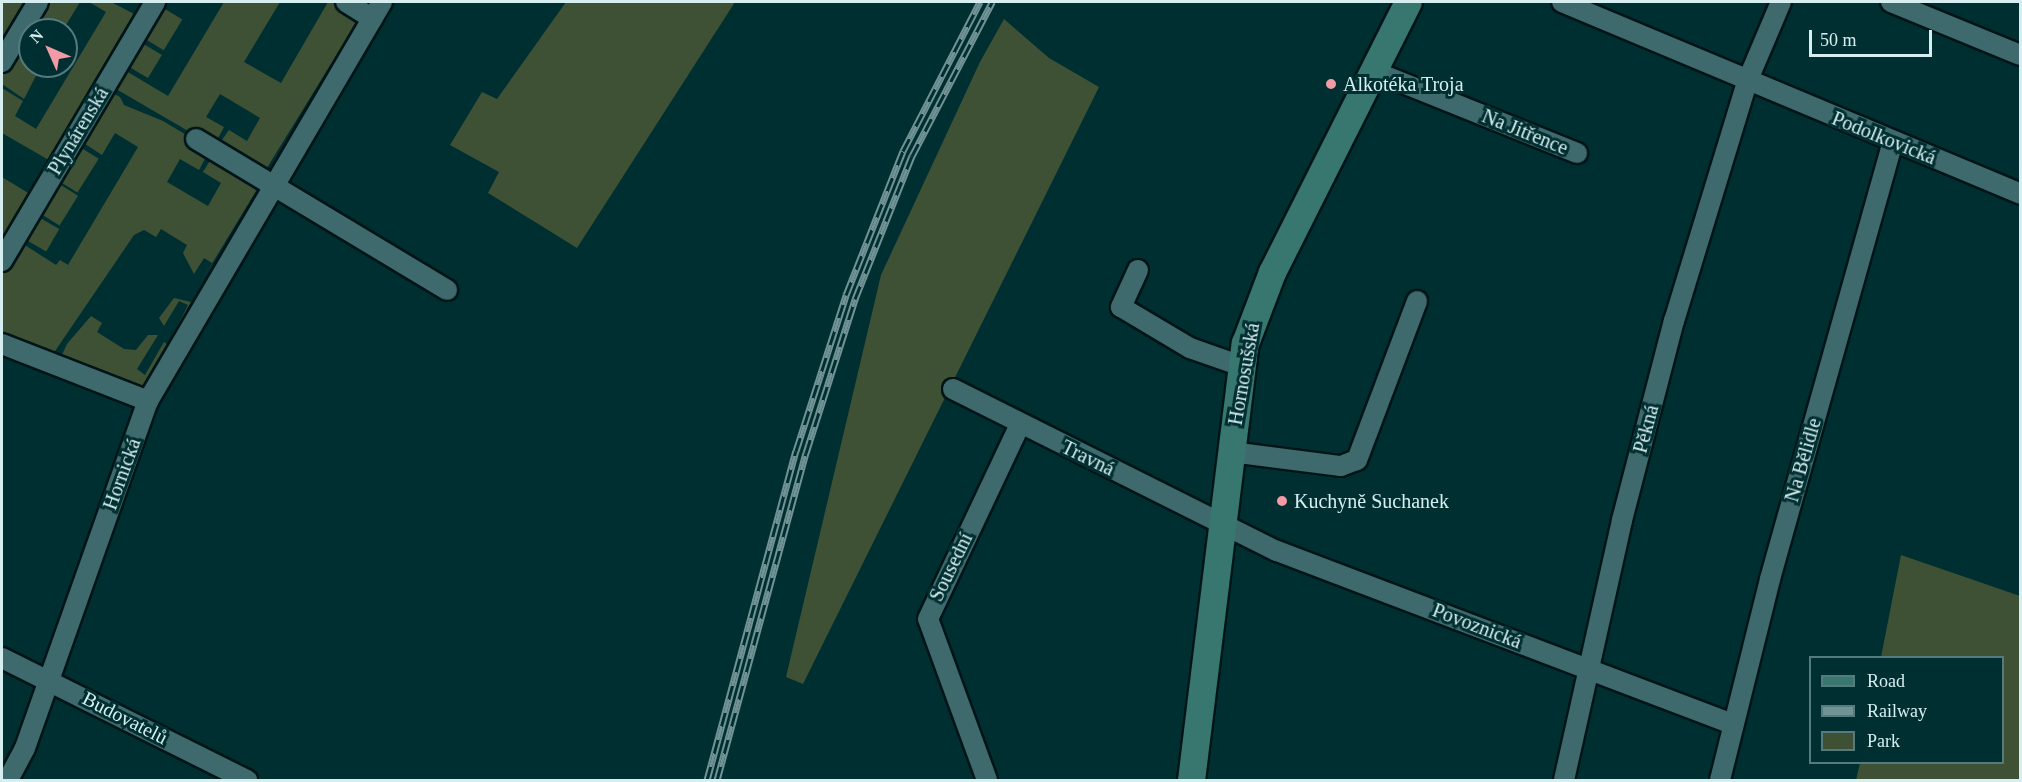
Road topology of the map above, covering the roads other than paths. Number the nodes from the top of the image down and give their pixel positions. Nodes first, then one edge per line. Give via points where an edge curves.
1 (38, 2) edge
2 (155, 2) edge
3 (346, 2) edge
4 (1408, 2) edge
5 (1562, 2) edge
6 (1781, 2) edge
7 (1892, 2) edge
8 (377, 10) edge
9 (2020, 55) edge
10 (2, 62) edge
11 (1373, 71) junction
12 (1747, 81) junction
13 (196, 139) dead end
14 (1893, 142) junction
15 (1576, 153) dead end
16 (273, 185) junction
17 (2020, 194) edge
18 (2, 261) edge
19 (1138, 270) dead end
20 (447, 290) dead end
21 (1417, 301) dead end
22 (2, 344) edge
23 (1241, 366) junction
24 (953, 389) dead end
25 (148, 402) junction
26 (1020, 424) junction
27 (1232, 452) junction
28 (1224, 524) junction
29 (2, 658) edge
30 (1592, 669) junction
31 (49, 680) junction
32 (1733, 724) junction
33 (8, 780) edge
34 (247, 780) edge
35 (987, 780) edge
36 (1191, 780) edge
37 (1564, 780) edge
38 (1720, 780) edge

1 - 10 street
2 - 18 street, Plynárenská
3 - 8 street
4 - 11 street, Hornosušská
5 - 12 street, Podolkovická
6 - 12 street
7 - 9 street
8 - 16 street, Hornická
11 - 15 street, Na Jitřence
11 - 23 street, Hornosušská via 1258,300
12 - 14 street, Podolkovická
12 - 30 street, Pěkná via 1674,321 1622,520
13 - 16 street
14 - 17 street, Podolkovická
14 - 32 street, Na Bělidle
16 - 20 street
16 - 25 street, Hornická
19 - 23 street via 1121,307 1190,348
21 - 27 street via 1357,460 1341,466
22 - 25 street
23 - 27 street, Hornosušská
24 - 26 street, Travná
25 - 31 street, Hornická
26 - 28 street, Travná
26 - 35 street, Sousední via 928,619
27 - 28 street, Hornosušská
28 - 30 street, Povoznická via 1277,551
28 - 36 street, Hornosušská
29 - 31 street, Budovatelů
30 - 32 street, Povoznická
30 - 37 street, Pěkná
31 - 33 street, Hornická via 25,748
31 - 34 street, Budovatelů
32 - 38 street, Na Bělidle

